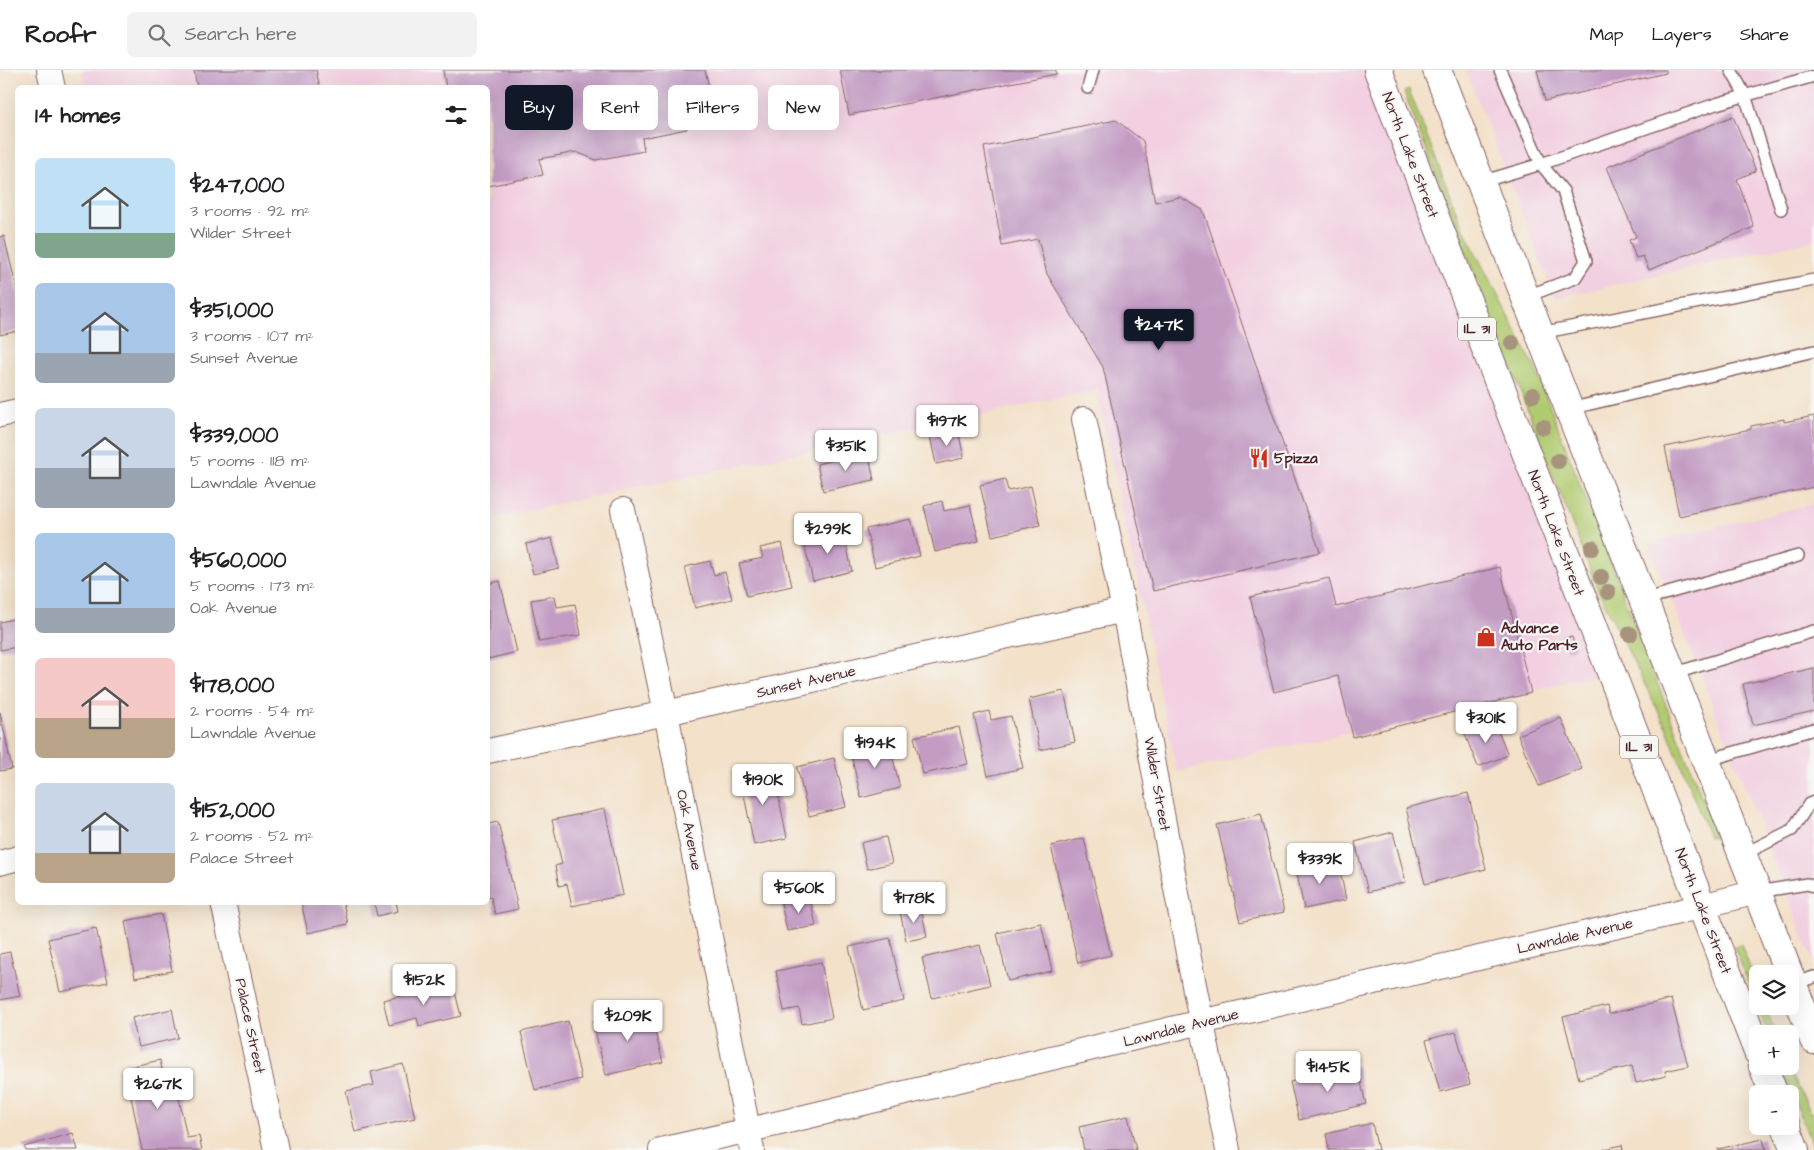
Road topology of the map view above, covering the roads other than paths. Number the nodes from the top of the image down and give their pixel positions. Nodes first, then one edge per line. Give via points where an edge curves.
1 (49, 70) edge
2 (1093, 70) edge
3 (1378, 70) edge
4 (1437, 70) edge
5 (1500, 70) edge
6 (1731, 70) edge
7 (1814, 76) edge
8 (52, 85) edge
9 (1088, 88) dead end
10 (1746, 95) junction
11 (1541, 164) junction
12 (1481, 182) junction
13 (1781, 209) dead end
14 (1814, 280) edge
15 (1525, 297) junction
16 (1540, 333) junction
17 (1814, 351) edge
18 (1569, 409) junction
19 (15, 412) edge
20 (0, 415) edge
21 (1084, 419) dead end
22 (622, 510) dead end
23 (1798, 556) dead end
24 (1643, 600) junction
25 (1124, 610) junction
26 (1814, 632) edge
27 (1672, 674) junction
28 (666, 713) junction
29 (1814, 729) edge
30 (490, 751) edge
31 (1705, 761) junction
32 (1814, 802) edge
33 (1742, 855) junction
34 (15, 859) edge
35 (0, 863) edge
36 (1814, 886) edge
37 (1757, 892) junction
38 (224, 905) edge
39 (1701, 906) junction
40 (1790, 965) edge
41 (1799, 988) edge
42 (1201, 1022) junction
43 (1749, 1029) edge
44 (1814, 1040) edge
45 (1790, 1135) edge
46 (750, 1140) edge
47 (276, 1150) edge
48 (661, 1150) edge
49 (1228, 1150) edge
50 (1796, 1150) edge

1 - 8 street
2 - 9 lane
3 - 39 main road, North Lake Street / IL 31
4 - 12 main road
5 - 11 lane
6 - 10 lane
7 - 10 lane
10 - 11 lane
10 - 13 lane
11 - 12 lane
11 - 15 lane via 1563,191 1586,261 1575,278
12 - 15 main road
14 - 16 lane
15 - 16 main road
16 - 18 main road
17 - 18 lane
18 - 24 main road
19 - 20 street
21 - 25 street, Wilder Street
22 - 28 street, Oak Avenue
23 - 24 lane
24 - 27 main road
25 - 28 street, Sunset Avenue
25 - 42 street, Wilder Street
26 - 27 lane
27 - 31 main road
28 - 30 street, Sunset Avenue
28 - 46 street, Oak Avenue
29 - 31 lane
31 - 33 main road
32 - 33 lane via 1808,804 1792,830
33 - 37 main road
34 - 35 street
36 - 37 lane via 1807,884
37 - 39 street, Lawndale Avenue
37 - 40 main road
38 - 47 street, Palace Street
39 - 42 street, Lawndale Avenue
39 - 43 main road, North Lake Street / IL 31
41 - 44 main road
42 - 46 street, Lawndale Avenue
42 - 49 street, Wilder Street
45 - 50 main road
46 - 48 street, Lawndale Avenue

